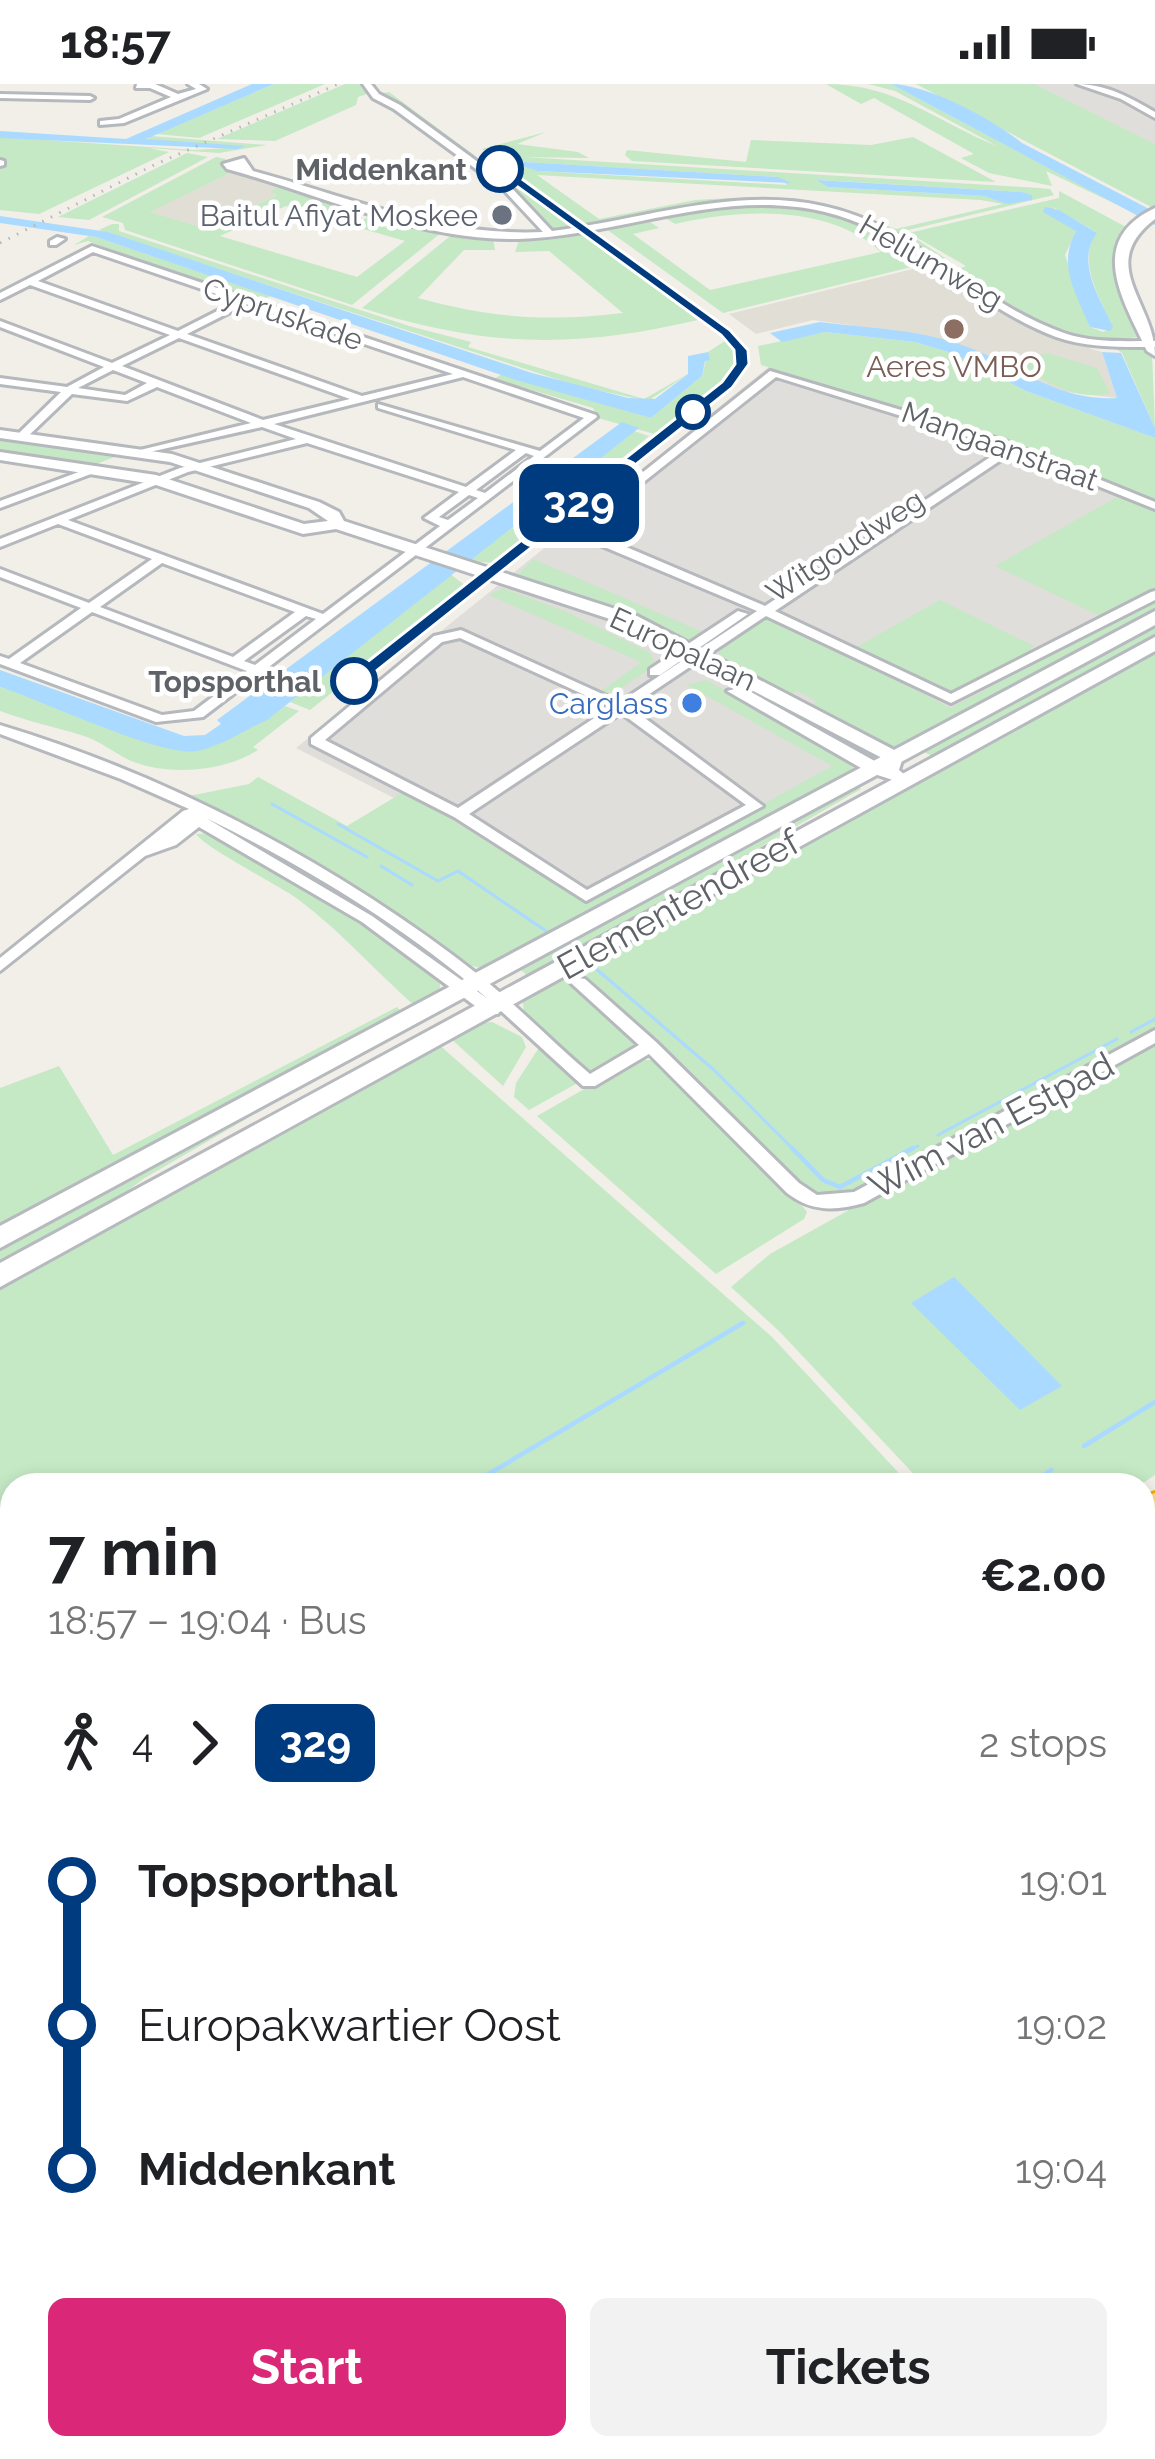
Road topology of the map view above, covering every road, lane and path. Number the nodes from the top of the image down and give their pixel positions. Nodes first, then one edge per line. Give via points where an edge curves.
1 (82, 84) edge
2 (192, 84) edge
3 (368, 84) edge
4 (1081, 84) edge
5 (138, 85) edge
6 (0, 96) edge
7 (90, 98) junction
8 (178, 98) junction
9 (153, 109) junction
10 (1155, 116) edge
11 (249, 171) dead end
12 (1150, 222) edge
13 (550, 234) junction
14 (57, 241) dead end
15 (84, 249) junction
16 (28, 281) junction
17 (0, 297) edge
18 (245, 301) junction
19 (1155, 314) edge
20 (0, 323) edge
21 (178, 334) junction
22 (1153, 344) edge
23 (115, 366) junction
24 (460, 375) junction
25 (0, 381) edge
26 (158, 382) junction
27 (480, 382) junction
28 (70, 390) junction
29 (361, 399) junction
30 (382, 406) junction
31 (262, 424) junction
32 (281, 430) junction
33 (0, 434) edge
34 (21, 437) junction
35 (307, 440) junction
36 (1007, 445) junction
37 (524, 450) junction
38 (140, 453) junction
39 (543, 455) junction
40 (0, 456) edge
41 (198, 466) junction
42 (94, 469) junction
43 (156, 480) junction
44 (467, 491) junction
45 (487, 497) junction
46 (0, 505) edge
47 (1155, 506) edge
48 (57, 520) junction
49 (337, 524) junction
50 (450, 525) junction
51 (0, 543) edge
52 (422, 555) junction
53 (163, 557) junction
54 (0, 573) edge
55 (1155, 595) edge
56 (90, 608) junction
57 (761, 608) junction
58 (304, 611) junction
59 (1155, 617) edge
60 (326, 619) junction
61 (1155, 643) edge
62 (688, 657) junction
63 (5, 662) edge
64 (235, 662) junction
65 (258, 671) junction
66 (616, 704) junction
67 (0, 729) edge
68 (892, 769) junction
69 (454, 811) junction
70 (197, 815) junction
71 (0, 966) edge
72 (579, 983) dead end
73 (481, 995) junction
74 (424, 1027) junction
75 (1155, 1036) edge
76 (650, 1046) junction
77 (0, 1238) edge
78 (0, 1276) edge

1 - 7 street
2 - 8 street via 203,89
3 - 13 street via 505,186
4 - 10 street
5 - 8 street
5 - 9 street
6 - 7 street
7 - 9 street via 105,128
8 - 9 street
11 - 13 street, Heliumweg via 459,232
12 - 19 main road via 1135,267
12 - 22 main road via 1125,237 1118,264
13 - 22 street, Heliumweg via 711,202 810,206 882,228 1054,332
14 - 15 street, Cypruskade
15 - 16 street
15 - 18 street, Cypruskade
16 - 17 street
16 - 21 street
18 - 21 street
18 - 24 street, Cypruskade
20 - 23 street
21 - 23 street
21 - 29 street
23 - 26 street
23 - 28 street
24 - 27 street, Cypruskade
24 - 29 street
25 - 28 street
26 - 28 street via 127,398
26 - 31 street
27 - 30 street
27 - 39 street, Cypruskade via 591,415
28 - 34 street
29 - 31 street
30 - 32 street
30 - 37 street
31 - 32 street
31 - 38 street
32 - 35 street
33 - 34 street, Europalaan
34 - 38 street, Europalaan
35 - 41 street
35 - 44 street
36 - 47 street, Mangaanstraat
36 - 57 street, Witgoudweg
36 - 57 street, Mangaanstraat via 774,373 580,527
37 - 39 street
37 - 44 street
38 - 41 street, Europalaan
39 - 45 street
40 - 42 street, Europalaan
41 - 43 street
41 - 49 street, Europalaan via 327,510
42 - 43 street, Europalaan
42 - 46 street
43 - 48 street
43 - 49 street, Europalaan via 303,529
44 - 45 street
44 - 50 street via 430,518
45 - 50 street
48 - 51 street
48 - 53 street
49 - 52 street, Europalaan
50 - 52 street
52 - 60 street
52 - 62 street, Europalaan
53 - 56 street
53 - 58 street
54 - 56 street
55 - 57 street via 951,699
56 - 63 street
56 - 64 street
57 - 62 street, Witgoudweg
58 - 60 street
58 - 64 street
59 - 68 main road, Elementendreef
60 - 65 street
61 - 68 main road, Elementendreef
62 - 66 street, Witgoudweg
62 - 68 street, Europalaan
63 - 65 street via 161,719 212,708
64 - 65 street
66 - 69 street, Witgoudweg
66 - 69 street via 454,634 316,741
66 - 69 street via 756,806 586,896
67 - 70 street
68 - 73 main road, Elementendreef
68 - 73 main road, Elementendreef via 715,874 700,891
70 - 71 street
70 - 73 street via 316,871
72 - 76 street
73 - 74 main road, Elementendreef
73 - 76 street via 589,1082
74 - 77 main road, Elementendreef
74 - 78 main road, Elementendreef via 200,1166
75 - 76 street, Wim van Estpad via 858,1198 823,1206 806,1201

